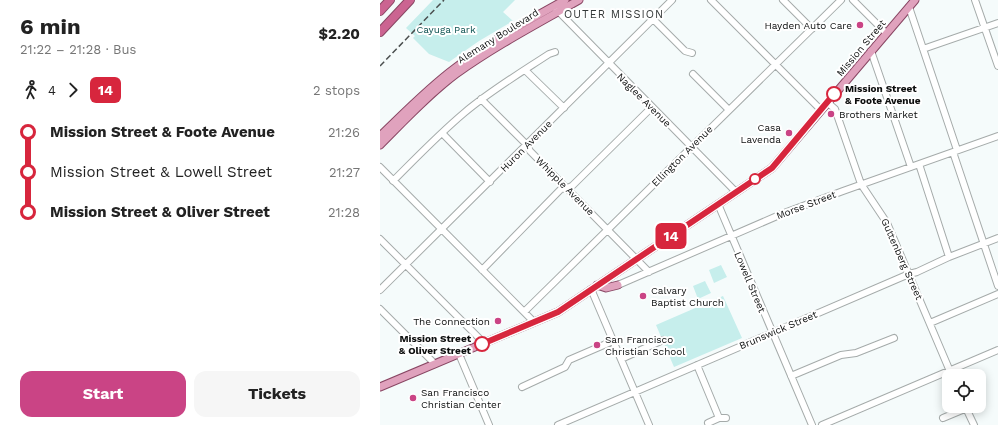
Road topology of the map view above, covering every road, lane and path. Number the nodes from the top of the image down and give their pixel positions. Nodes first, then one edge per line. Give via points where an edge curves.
1 (410, 0) edge
2 (565, 0) edge
3 (579, 0) edge
4 (672, 0) edge
5 (711, 0) edge
6 (783, 0) edge
7 (841, 0) edge
8 (853, 0) edge
9 (915, 0) edge
10 (976, 0) edge
11 (389, 1) edge
12 (380, 6) edge
13 (909, 7) junction
14 (556, 9) junction
15 (380, 11) edge
16 (653, 19) junction
17 (998, 23) edge
18 (985, 27) junction
19 (812, 29) junction
20 (380, 32) edge
21 (886, 33) junction
22 (923, 49) junction
23 (555, 52) dead end
24 (871, 52) junction
25 (692, 53) dead end
26 (608, 63) junction
27 (776, 65) junction
28 (998, 66) edge
29 (525, 70) junction
30 (693, 74) dead end
31 (481, 99) junction
32 (827, 102) junction
33 (652, 107) junction
34 (564, 108) junction
35 (728, 110) junction
36 (821, 110) junction
37 (442, 133) junction
38 (380, 136) edge
39 (998, 136) edge
40 (380, 145) edge
41 (527, 145) junction
42 (692, 147) junction
43 (955, 151) junction
44 (919, 164) junction
45 (380, 167) edge
46 (911, 167) junction
47 (394, 181) junction
48 (490, 182) junction
49 (861, 184) junction
50 (567, 188) junction
51 (736, 192) junction
52 (718, 204) junction
53 (442, 229) junction
54 (608, 229) junction
55 (731, 236) junction
56 (998, 238) edge
57 (380, 239) edge
58 (983, 243) junction
59 (949, 257) junction
60 (637, 258) junction
61 (406, 265) junction
62 (482, 270) junction
63 (649, 272) junction
64 (909, 274) junction
65 (618, 285) joint
66 (998, 286) edge
67 (594, 287) junction
68 (380, 290) edge
69 (998, 294) edge
70 (380, 309) edge
71 (524, 312) junction
72 (534, 322) junction
73 (930, 323) junction
74 (772, 333) junction
75 (894, 338) dead end
76 (663, 340) dead end
77 (613, 341) junction
78 (484, 343) junction
79 (998, 350) edge
80 (459, 354) junction
81 (621, 359) junction
82 (435, 364) junction
83 (697, 365) junction
84 (949, 369) edge
85 (959, 369) edge
86 (791, 376) junction
87 (942, 377) edge
88 (380, 387) edge
89 (522, 387) dead end
90 (635, 392) junction
91 (953, 413) edge
92 (968, 413) edge
93 (719, 418) junction
94 (726, 418) dead end
95 (943, 418) dead end
96 (708, 423) dead end
97 (489, 425) edge
98 (558, 425) edge
99 (649, 425) edge
100 (812, 425) edge
101 (822, 425) edge
102 (973, 425) edge

1 - 20 highway
2 - 14 main road, Alemany Boulevard
3 - 14 main road, Alemany Boulevard
4 - 16 street, Huron Avenue
5 - 27 street
6 - 19 street
7 - 19 street, Ellington Avenue
8 - 21 street
9 - 13 main road, Mission Street
10 - 18 street
11 - 12 highway
11 - 15 highway
13 - 21 main road, Mission Street
13 - 22 street
14 - 26 street, Naglee Avenue
14 - 38 main road, Alemany Boulevard via 491,43 454,68 426,91
14 - 40 main road, Alemany Boulevard via 455,75
16 - 25 street via 686,51
16 - 26 street, Huron Avenue
17 - 18 street
18 - 22 street
18 - 28 street
19 - 27 street, Ellington Avenue
21 - 24 main road, Mission Street
22 - 43 street
23 - 29 street
24 - 32 main road, Mission Street
24 - 46 street
26 - 33 street, Naglee Avenue
26 - 34 street, Huron Avenue
27 - 35 street, Ellington Avenue
27 - 36 street
29 - 31 street
29 - 34 street
30 - 35 street
31 - 37 street
31 - 41 street, Whipple Avenue
32 - 36 main road, Mission Street
32 - 49 street, Guttenberg Street via 835,109
33 - 42 street, Naglee Avenue
33 - 50 street via 572,186
34 - 41 street, Huron Avenue
35 - 42 street, Ellington Avenue
36 - 51 main road, Mission Street via 772,168
37 - 47 street
37 - 48 street
39 - 43 street, Morse Street
41 - 48 street, Huron Avenue
41 - 50 street, Whipple Avenue
42 - 51 street, Naglee Avenue
42 - 54 street, Ellington Avenue
43 - 44 street, Morse Street
43 - 58 street
44 - 46 street, Morse Street
44 - 59 street
45 - 47 street
46 - 49 street, Morse Street
47 - 53 street
48 - 53 street, Huron Avenue
49 - 55 street, Morse Street
49 - 64 street, Guttenberg Street via 887,223
50 - 54 street, Whipple Avenue
50 - 62 street via 560,189
51 - 52 main road, Mission Street
52 - 55 street, Lowell Street
52 - 60 main road, Mission Street
53 - 61 street, Huron Avenue
53 - 62 street
54 - 60 street, Whipple Avenue
54 - 71 street, Ellington Avenue
55 - 63 street, Morse Street
55 - 74 street, Lowell Street
56 - 58 street, Brunswick Street
57 - 61 street
58 - 59 street, Brunswick Street
58 - 66 street
59 - 64 street, Brunswick Street
60 - 63 street, Whipple Avenue
60 - 67 main road, Mission Street
61 - 68 street, Huron Avenue
61 - 78 street
62 - 71 street
63 - 65 street, Morse Street
64 - 73 street, Guttenberg Street
64 - 74 street, Brunswick Street
65 - 67 main road
67 - 72 main road, Mission Street via 558,312
67 - 77 street
69 - 73 street
70 - 82 street
71 - 72 street
72 - 78 main road, Mission Street
73 - 84 street, Guttenberg Street
74 - 83 street, Brunswick Street
74 - 86 street, Lowell Street
75 - 86 street via 856,353 841,355
76 - 81 street
77 - 81 street
77 - 89 street via 569,360 565,367
78 - 80 main road, Mission Street
79 - 85 street
80 - 82 main road, Mission Street
80 - 97 street
81 - 90 street
82 - 88 main road, Mission Street
83 - 90 street, Brunswick Street
83 - 93 street
86 - 100 street, Lowell Street
87 - 101 street
90 - 98 street, Brunswick Street
90 - 99 street
91 - 95 street
92 - 102 street
93 - 94 street
93 - 96 street

